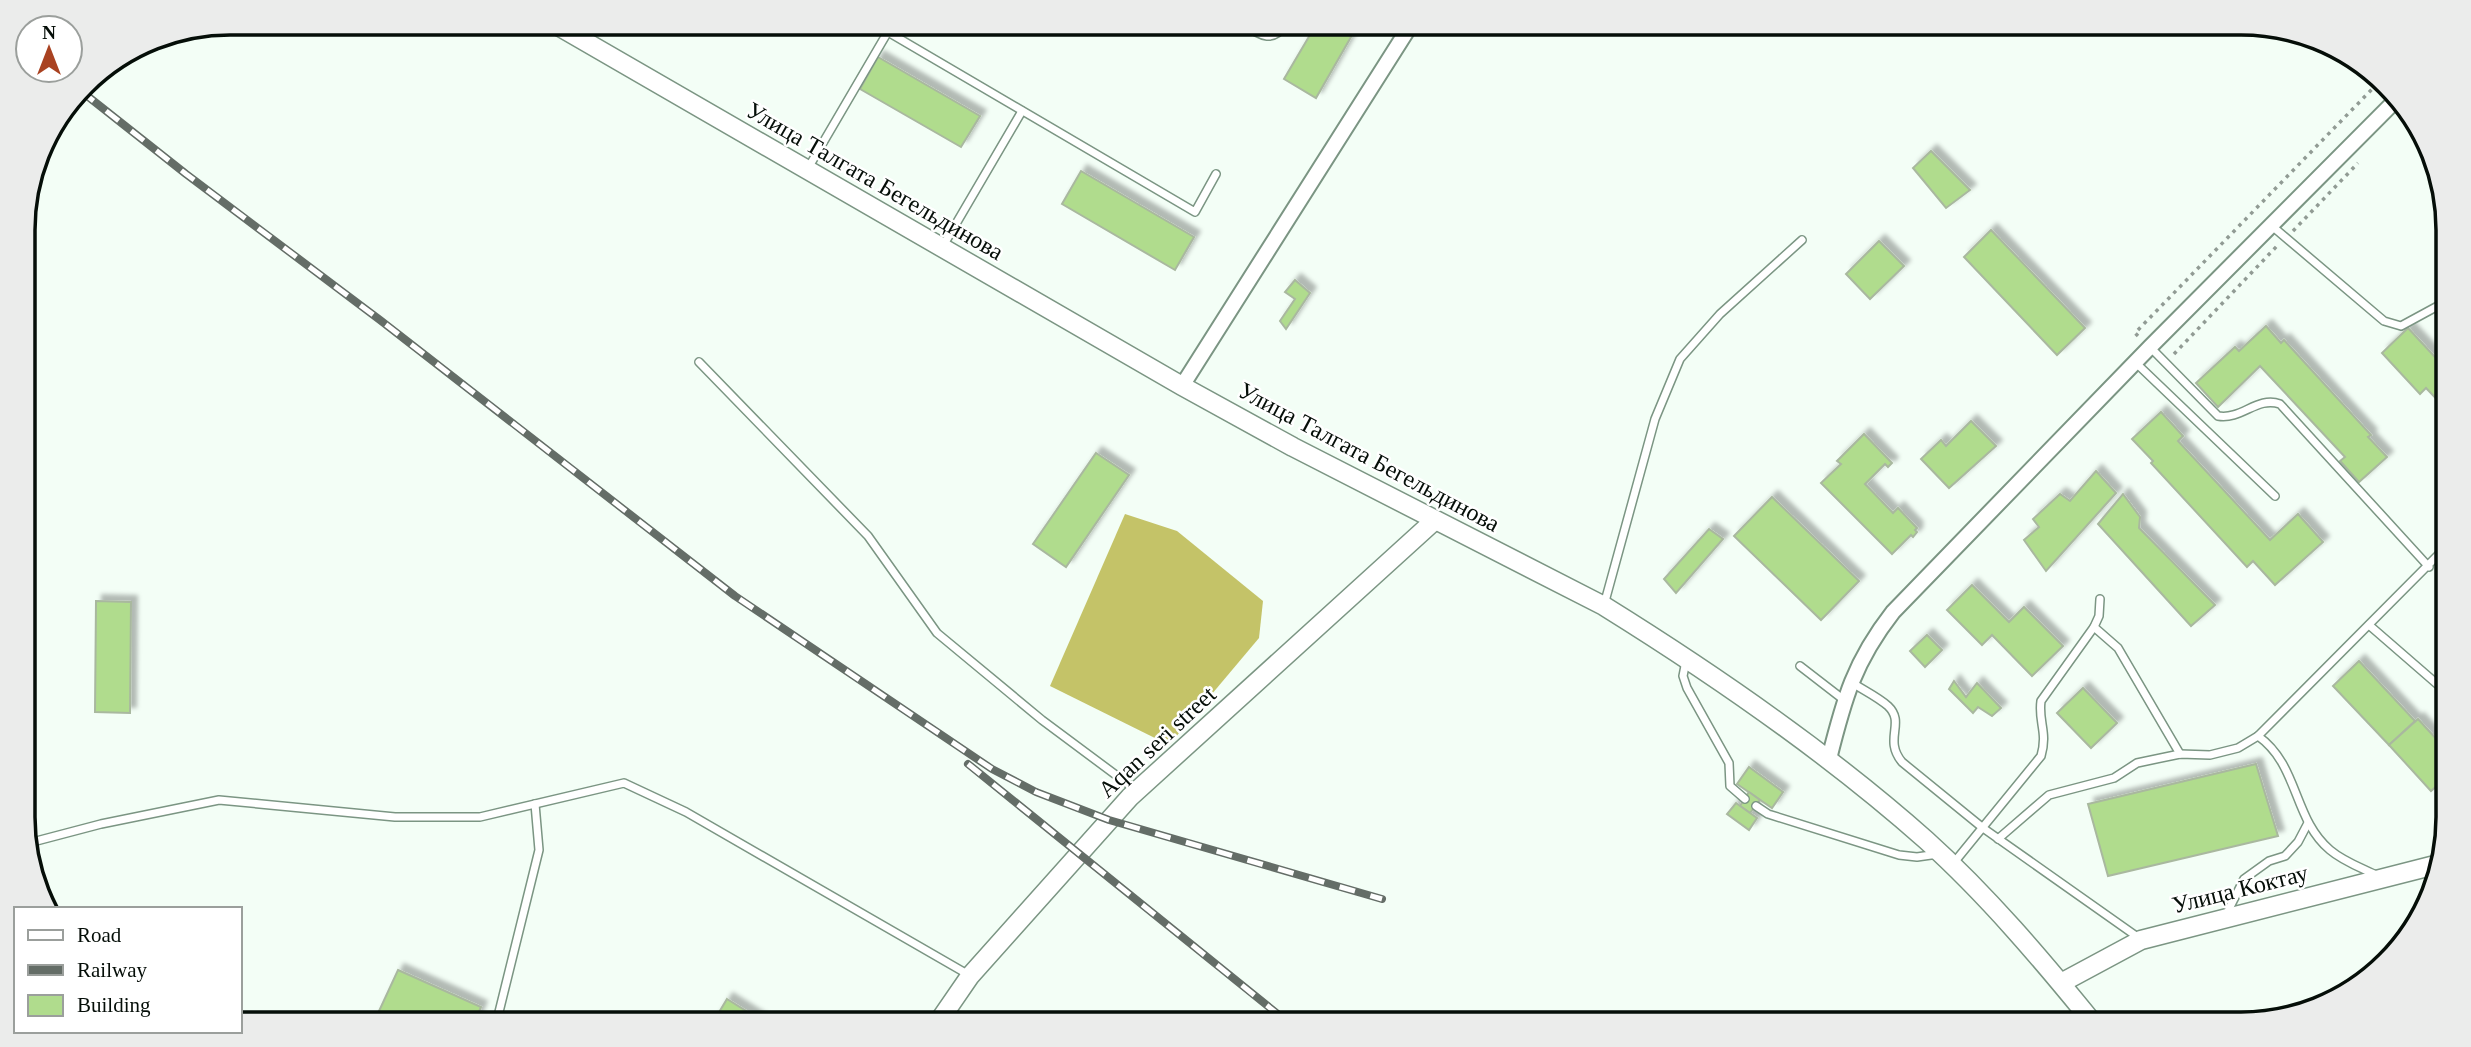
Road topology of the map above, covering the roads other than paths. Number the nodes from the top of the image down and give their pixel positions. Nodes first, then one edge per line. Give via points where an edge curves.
1 (588, 35) edge
2 (886, 35) edge
3 (893, 35) edge
4 (1404, 35) edge
5 (2391, 105) edge
6 (1022, 111) junction
7 (807, 170) junction
8 (1216, 174) dead end
9 (2272, 226) junction
10 (1802, 240) dead end
11 (942, 247) junction
12 (2436, 307) edge
13 (2150, 347) junction
14 (699, 362) dead end
15 (2135, 362) junction
16 (1182, 386) junction
17 (2276, 496) dead end
18 (1435, 520) junction
19 (2436, 559) edge
20 (2429, 566) junction
21 (2100, 599) dead end
22 (1604, 606) junction
23 (2369, 625) junction
24 (2094, 626) junction
25 (1686, 660) junction
26 (1800, 666) dead end
27 (1850, 681) junction
28 (2436, 683) edge
29 (1843, 700) junction
30 (2258, 736) junction
31 (2180, 754) junction
32 (1829, 759) junction
33 (1137, 791) junction
34 (1745, 799) dead end
35 (535, 804) junction
36 (1756, 806) dead end
37 (2308, 823) junction
38 (1983, 828) junction
39 (1998, 839) junction
40 (37, 841) edge
41 (1946, 860) junction
42 (2429, 866) edge
43 (2383, 878) junction
44 (2224, 918) junction
45 (2141, 940) junction
46 (970, 976) junction
47 (2061, 984) junction
48 (499, 1012) dead end
49 (945, 1012) edge
50 (2084, 1012) edge

1 - 7 street, Улица Талгата Бегельдинова
2 - 7 lane
3 - 6 lane
4 - 16 street
5 - 9 street
6 - 8 lane via 1195,212
6 - 11 lane
7 - 11 street, Улица Талгата Бегельдинова
9 - 12 lane via 2384,321 2401,326
9 - 13 street
10 - 22 lane via 1720,314 1680,359 1655,419
11 - 16 street, Улица Талгата Бегельдинова
13 - 15 street
13 - 20 lane via 2218,416 2237,415 2264,401 2280,404
14 - 33 lane via 868,536 937,633
15 - 17 lane
15 - 27 street via 1893,612 1871,639
16 - 18 street, Улица Талгата Бегельдинова
18 - 22 street, Улица Талгата Бегельдинова
18 - 33 street, Aqan seri street
19 - 20 lane
20 - 23 lane
21 - 24 lane
22 - 25 street, Улица Талгата Бегельдинова
23 - 28 lane
23 - 30 lane
24 - 31 lane via 2119,648
24 - 38 lane via 2041,701 2045,741 2041,756
25 - 32 street, Улица Талгата Бегельдинова
25 - 34 lane via 1683,676 1687,688 1729,763 1730,786
26 - 29 lane
27 - 29 street
27 - 38 lane via 1889,707 1896,726 1893,752 1902,762
29 - 32 street
30 - 31 lane via 2238,748 2210,755
30 - 37 lane via 2274,747
31 - 39 lane via 2137,763 2114,778 2049,795
32 - 41 street, Улица Талгата Бегельдинова
33 - 46 street, Aqan seri street
35 - 40 lane via 480,817 395,817 219,800
35 - 46 lane via 624,783 686,812
35 - 48 lane via 539,850
36 - 41 lane via 1768,814 1899,855
37 - 43 lane via 2329,850
37 - 44 lane via 2284,856 2244,879
38 - 39 lane
38 - 41 lane
39 - 45 lane
41 - 47 street, Улица Талгата Бегельдинова
42 - 43 street, Улица Коктау
43 - 44 street, Улица Коктау
44 - 45 street, Улица Коктау
45 - 47 street, Улица Коктау
46 - 49 street, Aqan seri street
47 - 50 street, Улица Талгата Бегельдинова

